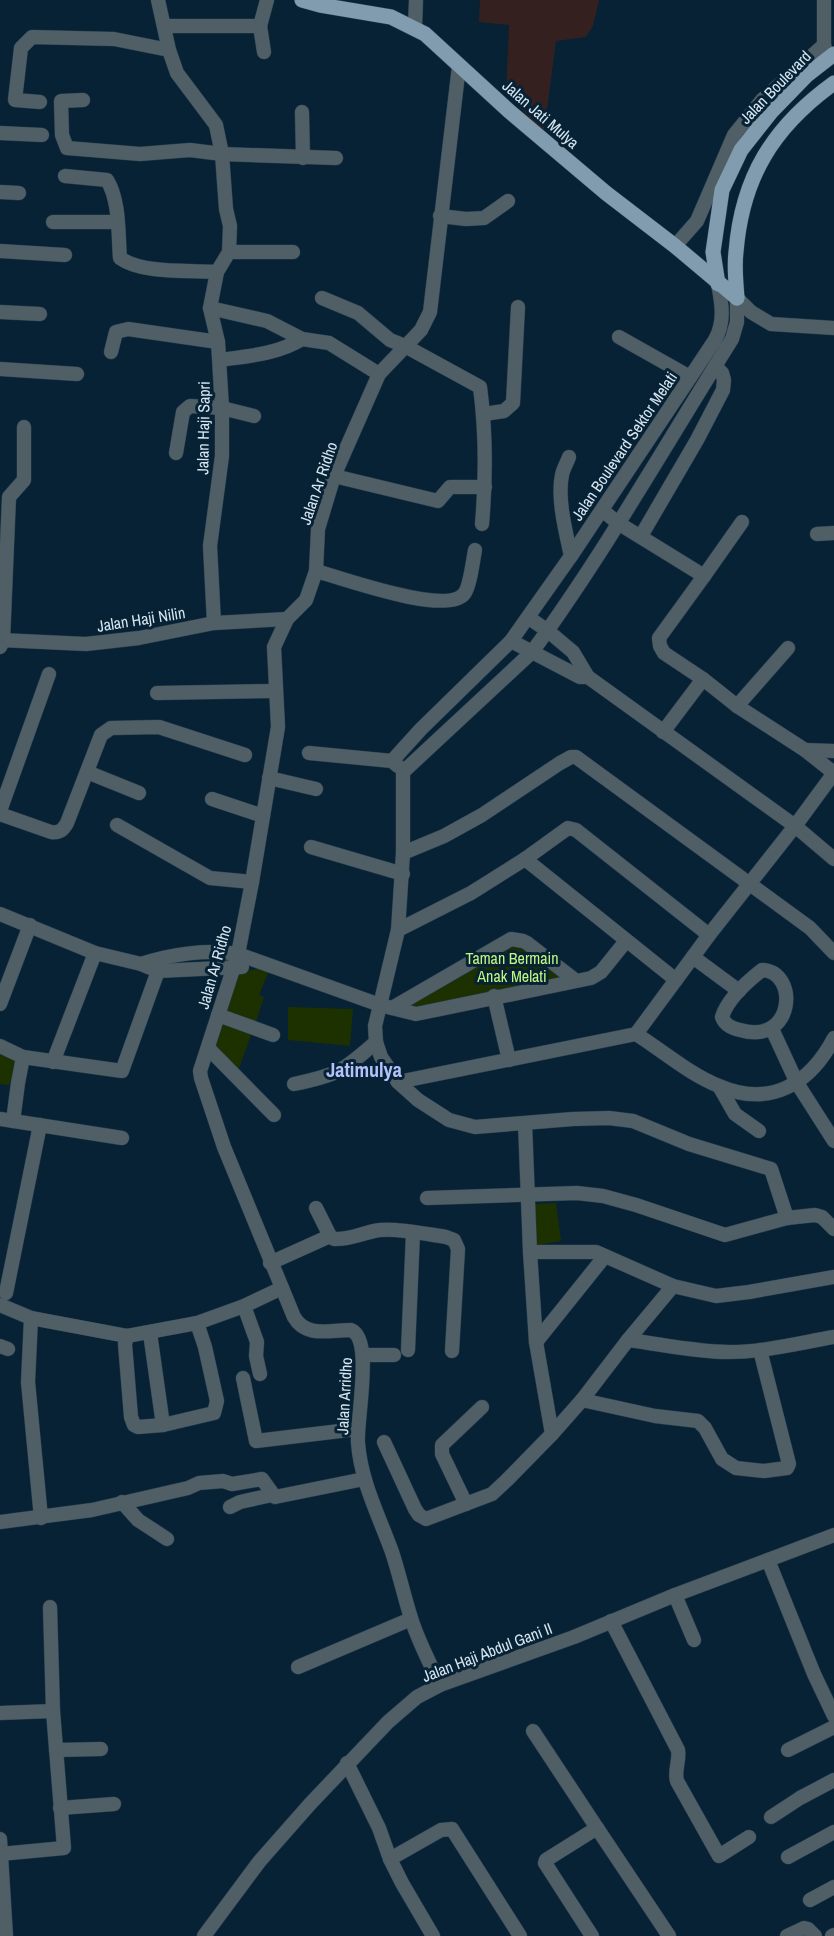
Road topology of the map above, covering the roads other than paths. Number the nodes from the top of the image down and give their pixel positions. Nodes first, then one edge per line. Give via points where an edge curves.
1 (158, 0) edge
2 (267, 0) edge
3 (303, 0) edge
4 (416, 0) edge
5 (824, 0) edge
6 (164, 26) junction
7 (260, 26) junction
8 (415, 27) junction
9 (169, 50) junction
10 (264, 52) dead end
11 (829, 52) edge
12 (459, 66) junction
13 (834, 83) edge
14 (83, 100) dead end
15 (40, 102) dead end
16 (302, 112) dead end
17 (0, 133) edge
18 (42, 135) dead end
19 (222, 154) junction
20 (303, 158) junction
21 (336, 158) dead end
22 (65, 176) dead end
23 (0, 192) edge
24 (19, 193) dead end
25 (508, 201) dead end
26 (440, 216) junction
27 (697, 221) junction
28 (53, 222) dead end
29 (117, 222) junction
30 (716, 230) junction
31 (675, 246) junction
32 (0, 251) edge
33 (229, 252) junction
34 (293, 252) dead end
35 (713, 252) junction
36 (65, 255) dead end
37 (691, 261) junction
38 (217, 272) junction
39 (718, 284) junction
40 (322, 298) dead end
41 (736, 298) junction
42 (519, 307) dead end
43 (210, 308) junction
44 (0, 312) edge
45 (40, 314) dead end
46 (834, 328) edge
47 (619, 337) dead end
48 (302, 339) junction
49 (218, 342) junction
50 (405, 346) junction
51 (111, 352) dead end
52 (220, 360) junction
53 (715, 366) junction
54 (0, 369) edge
55 (77, 374) dead end
56 (378, 374) junction
57 (690, 377) junction
58 (222, 408) junction
59 (484, 414) junction
60 (254, 416) dead end
61 (24, 427) dead end
62 (176, 453) dead end
63 (569, 457) dead end
64 (334, 476) junction
65 (485, 487) junction
66 (602, 510) junction
67 (742, 522) dead end
68 (618, 523) junction
69 (482, 524) dead end
70 (834, 533) edge
71 (817, 534) dead end
72 (641, 536) junction
73 (475, 550) dead end
74 (571, 556) junction
75 (316, 571) junction
76 (704, 576) junction
77 (529, 618) junction
78 (287, 619) junction
79 (214, 623) junction
80 (548, 631) junction
81 (512, 641) junction
82 (1, 643) edge
83 (788, 648) dead end
84 (532, 652) junction
85 (49, 674) dead end
86 (588, 677) junction
87 (703, 679) junction
88 (275, 691) junction
89 (157, 693) dead end
90 (737, 706) junction
91 (663, 732) junction
92 (805, 750) junction
93 (834, 751) edge
94 (309, 753) dead end
95 (245, 755) dead end
96 (392, 761) junction
97 (87, 772) junction
98 (403, 772) junction
99 (834, 773) edge
100 (269, 777) junction
101 (316, 789) dead end
102 (139, 793) dead end
103 (212, 799) dead end
104 (0, 813) edge
105 (263, 816) junction
106 (117, 825) dead end
107 (795, 826) junction
108 (311, 847) dead end
109 (403, 853) junction
110 (525, 859) junction
111 (834, 859) edge
112 (403, 874) junction
113 (252, 882) junction
114 (749, 884) junction
115 (0, 914) edge
116 (30, 925) junction
117 (398, 930) junction
118 (709, 935) junction
119 (626, 941) junction
120 (95, 953) junction
121 (834, 953) edge
122 (238, 954) junction
123 (693, 957) junction
124 (261, 963) junction
125 (159, 965) junction
126 (234, 968) junction
127 (575, 980) junction
128 (676, 980) junction
129 (740, 991) junction
130 (494, 996) junction
131 (0, 1004) edge
132 (386, 1006) junction
133 (218, 1015) junction
134 (772, 1029) junction
135 (636, 1034) junction
136 (273, 1035) dead end
137 (834, 1038) edge
138 (376, 1042) junction
139 (0, 1046) edge
140 (207, 1048) junction
141 (23, 1057) junction
142 (509, 1060) junction
143 (53, 1062) junction
144 (398, 1082) junction
145 (797, 1083) junction
146 (294, 1084) dead end
147 (719, 1086) junction
148 (206, 1095) joint
149 (274, 1115) dead end
150 (9, 1118) edge
151 (525, 1123) junction
152 (40, 1125) junction
153 (759, 1131) dead end
154 (122, 1138) dead end
155 (834, 1141) edge
156 (528, 1193) junction
157 (427, 1198) dead end
158 (316, 1208) dead end
159 (787, 1218) junction
160 (834, 1228) edge
161 (413, 1233) junction
162 (332, 1238) junction
163 (530, 1252) junction
164 (605, 1256) junction
165 (270, 1263) junction
166 (834, 1277) edge
167 (673, 1286) junction
168 (282, 1288) junction
169 (3, 1299) edge
170 (244, 1306) junction
171 (31, 1318) junction
172 (197, 1323) junction
173 (150, 1333) junction
174 (128, 1336) junction
175 (834, 1337) edge
176 (627, 1340) junction
177 (536, 1342) junction
178 (408, 1350) dead end
179 (760, 1350) junction
180 (452, 1351) dead end
181 (363, 1354) junction
182 (394, 1355) dead end
183 (260, 1374) dead end
184 (243, 1378) dead end
185 (582, 1400) junction
186 (482, 1407) dead end
187 (163, 1425) junction
188 (357, 1429) junction
189 (552, 1434) junction
190 (384, 1442) dead end
191 (362, 1472) junction
192 (272, 1495) junction
193 (122, 1502) junction
194 (466, 1504) junction
195 (230, 1507) dead end
196 (40, 1518) junction
197 (0, 1522) edge
198 (834, 1535) edge
199 (166, 1539) dead end
200 (768, 1560) junction
201 (675, 1595) junction
202 (50, 1607) dead end
203 (411, 1618) junction
204 (611, 1621) junction
205 (694, 1640) dead end
206 (298, 1667) dead end
207 (822, 1683) edge
208 (440, 1685) junction
209 (53, 1711) junction
210 (0, 1713) edge
211 (834, 1716) edge
212 (834, 1726) edge
213 (533, 1731) dead end
214 (101, 1749) dead end
215 (56, 1750) junction
216 (788, 1750) dead end
217 (347, 1763) junction
218 (834, 1780) edge
219 (114, 1804) dead end
220 (60, 1808) junction
221 (771, 1817) dead end
222 (597, 1828) junction
223 (834, 1832) edge
224 (749, 1837) dead end
225 (0, 1849) edge
226 (788, 1857) dead end
227 (390, 1859) junction
228 (834, 1887) edge
229 (810, 1900) dead end
230 (6, 1936) edge
231 (204, 1936) edge
232 (433, 1936) edge
233 (520, 1936) edge
234 (592, 1936) edge
235 (669, 1936) edge
236 (787, 1936) edge
237 (815, 1936) edge

1 - 6 street
2 - 7 street
3 - 8 main road, Jalan Jati Mulya via 391,17
4 - 8 street
5 - 11 street
6 - 7 street
6 - 9 street
7 - 10 street
8 - 12 main road, Jalan Jati Mulya
9 - 15 street via 114,39 32,36 21,48 15,100
9 - 19 street via 177,74 216,124
11 - 27 street via 762,100 734,135
11 - 30 main road, Jalan Boulevard via 771,112 741,150 722,190
12 - 26 street, Jalan Ar Ridho
12 - 31 main road, Jalan Jati Mulya via 606,193
13 - 41 main road via 767,148 752,177 741,212 735,254
14 - 19 street via 61,101 62,135 68,148 140,154 190,150
16 - 20 street
17 - 18 street
19 - 20 street
19 - 33 street
20 - 21 street
22 - 29 street via 107,180
23 - 24 street
25 - 26 street via 483,218
26 - 50 street, Jalan Ar Ridho via 430,312 421,330
27 - 30 street
27 - 31 street
28 - 29 street
29 - 38 street via 120,258 129,264
30 - 35 main road, Jalan Boulevard
31 - 37 main road, Jalan Jati Mulya
32 - 36 street
33 - 34 street
33 - 38 street, Jalan Haji Sapri
35 - 37 main road
35 - 39 main road, Jalan Boulevard
37 - 39 main road, Jalan Jati Mulya
38 - 43 street, Jalan Haji Sapri
39 - 41 main road, Jalan Jati Mulya
39 - 57 street, Jalan Boulevard Sektor Melati via 720,331
40 - 50 street via 358,313 390,340
41 - 46 street via 771,324
41 - 53 street, Jalan Boulevard Sektor Melati via 737,322 732,339
42 - 59 street via 513,403 504,411
43 - 48 street via 267,321
43 - 49 street, Jalan Haji Sapri
44 - 45 street
47 - 57 street
48 - 52 street via 265,354
48 - 56 street via 329,343
49 - 51 street via 128,329 116,332
49 - 52 street, Jalan Haji Sapri
50 - 56 street, Jalan Ar Ridho
50 - 59 street via 476,383
52 - 58 street, Jalan Haji Sapri
53 - 68 street, Jalan Boulevard Sektor Melati
53 - 72 street via 722,373 723,390
54 - 55 street
56 - 64 street, Jalan Ar Ridho
57 - 66 street, Jalan Boulevard Sektor Melati
58 - 60 street
58 - 62 street via 190,406 183,412
58 - 79 street, Jalan Haji Sapri via 222,456 210,546
59 - 65 street
61 - 82 street via 24,480 9,498
63 - 74 street via 562,475 561,494
64 - 65 street via 438,501 450,487
64 - 75 street, Jalan Ar Ridho via 318,529
65 - 69 street
66 - 68 street
66 - 74 street, Jalan Boulevard Sektor Melati
67 - 76 street
68 - 72 street
68 - 80 street, Jalan Boulevard Sektor Melati
70 - 71 street
72 - 76 street
73 - 75 street via 466,593 460,598 429,601 402,597
74 - 77 street, Jalan Boulevard Sektor Melati
75 - 78 street, Jalan Ar Ridho via 306,600
76 - 87 street via 659,638 664,653
77 - 80 street
77 - 81 street, Jalan Boulevard Sektor Melati
78 - 79 street, Jalan Haji Nilin
78 - 88 street, Jalan Ar Ridho via 274,647
79 - 82 street, Jalan Haji Nilin via 86,644
80 - 84 street, Jalan Boulevard Sektor Melati
80 - 86 street via 573,652
81 - 84 street
81 - 96 street, Jalan Boulevard Sektor Melati
83 - 90 street
84 - 86 street via 580,677
84 - 98 street, Jalan Boulevard Sektor Melati
85 - 104 street
86 - 91 street
87 - 90 street
87 - 91 street
88 - 89 street
88 - 100 street, Jalan Ar Ridho via 278,727
90 - 92 street
91 - 107 street
92 - 93 street
92 - 99 street
94 - 96 street
95 - 97 street via 159,727 111,728 101,735
96 - 98 street
97 - 102 street
97 - 104 street via 67,823 57,832
98 - 109 street
99 - 107 street
100 - 101 street
100 - 105 street, Jalan Ar Ridho
103 - 105 street
105 - 113 street, Jalan Ar Ridho
106 - 113 street via 210,878
107 - 111 street
107 - 114 street
108 - 112 street
109 - 112 street
109 - 114 street via 482,815 574,757
110 - 117 street via 471,893
110 - 118 street via 564,829 572,828
110 - 119 street
112 - 117 street
113 - 122 street, Jalan Ar Ridho
114 - 118 street
114 - 121 street via 810,928
115 - 116 street
116 - 120 street
116 - 131 street
117 - 132 street
118 - 123 street
119 - 127 street via 597,975
119 - 128 street
120 - 125 street
120 - 143 street
122 - 124 street
122 - 125 street via 206,953
122 - 126 street, Jalan Ar Ridho
123 - 128 street
123 - 129 street
124 - 126 street
124 - 132 street
125 - 126 street
125 - 143 street via 124,1070
126 - 133 street, Jalan Ar Ridho
127 - 130 street
127 - 132 street via 527,943 511,939
128 - 135 street
129 - 134 street via 722,1014 724,1023 752,1033
129 - 134 street via 762,970 781,981 787,1002
130 - 132 street via 420,1014
130 - 142 street
132 - 138 street via 375,1026
133 - 136 street
133 - 140 street, Jalan Ar Ridho
134 - 145 street
135 - 142 street
135 - 147 street
137 - 145 street via 815,1066
138 - 144 street
138 - 146 street via 339,1072
139 - 141 street
140 - 148 street, Jalan Ar Ridho via 201,1078
140 - 149 street
141 - 143 street
141 - 150 street
142 - 144 street
144 - 151 street via 449,1120 475,1127
145 - 147 street via 788,1089 753,1094
145 - 155 street
147 - 153 street via 735,1114
148 - 165 street, Jalan Arridho
150 - 152 street
151 - 156 street
151 - 159 street via 609,1118 633,1121 689,1144 771,1169
152 - 154 street
152 - 169 street
156 - 157 street
156 - 159 street via 603,1196 725,1235
156 - 163 street
158 - 162 street
159 - 160 street via 815,1215
161 - 162 street via 382,1230 351,1238
161 - 178 street
161 - 180 street via 446,1237 458,1245
162 - 165 street
163 - 164 street via 596,1252
163 - 177 street
164 - 167 street
164 - 177 street
165 - 168 street, Jalan Arridho
166 - 167 street via 716,1296
167 - 176 street
168 - 170 street
168 - 181 street, Jalan Arridho via 304,1329 351,1330 360,1339
169 - 171 street
170 - 172 street
170 - 183 street via 257,1342
171 - 174 street
171 - 196 street via 28,1382
172 - 173 street
172 - 187 street via 218,1405 214,1413
173 - 174 street
173 - 187 street
174 - 187 street via 124,1344 132,1421 138,1427
175 - 179 street
176 - 179 street via 711,1351
176 - 185 street
177 - 189 street
179 - 185 street via 788,1468 736,1468 722,1459 698,1421
181 - 182 street
181 - 188 street, Jalan Arridho
184 - 188 street via 256,1441
185 - 189 street
186 - 194 street via 442,1445 442,1454
188 - 191 street, Jalan Arridho
189 - 194 street via 492,1494
190 - 194 street via 419,1515 426,1519
191 - 192 street via 278,1497
191 - 203 street, Jalan Arridho
192 - 193 street via 262,1479 232,1484 199,1483
192 - 195 street
193 - 196 street
193 - 199 street
196 - 197 street
198 - 200 street, Jalan Haji Abdul Gani II
200 - 201 street, Jalan Haji Abdul Gani II
200 - 207 street
201 - 204 street, Jalan Haji Abdul Gani II
201 - 205 street
202 - 209 street
203 - 206 street
203 - 208 street, Jalan Arridho
204 - 208 street, Jalan Haji Abdul Gani II
204 - 224 street via 678,1750 677,1781 719,1856
207 - 211 street
208 - 217 street, Jalan Haji Abdul Gani II via 417,1697
209 - 210 street
209 - 215 street
212 - 216 street
213 - 222 street
214 - 215 street
215 - 220 street
217 - 227 street
217 - 231 street, Jalan Haji Abdul Gani II via 259,1862
218 - 221 street
219 - 220 street
220 - 225 street via 63,1849
222 - 234 street via 545,1863
222 - 235 street
223 - 226 street
225 - 230 street
227 - 232 street
227 - 233 street via 441,1830 452,1829
228 - 229 street
236 - 237 street via 804,1928

